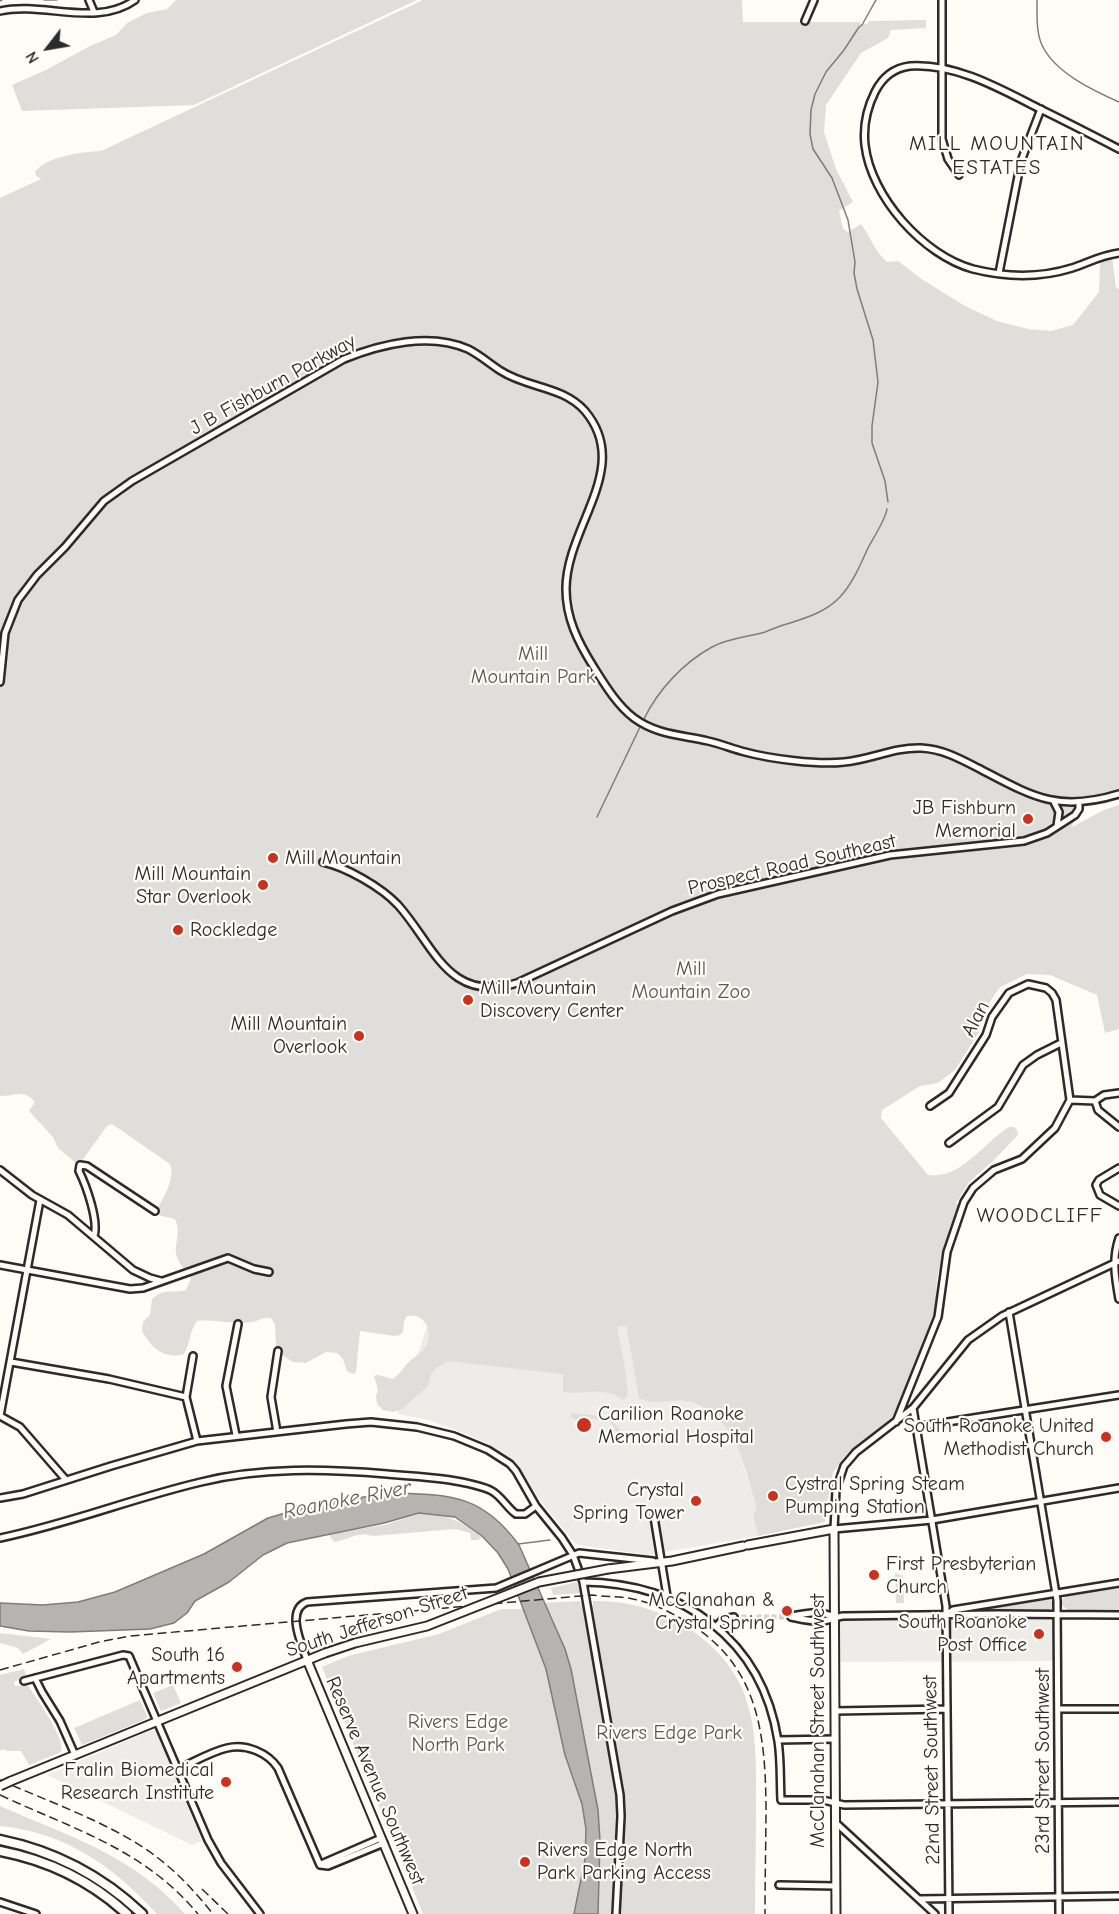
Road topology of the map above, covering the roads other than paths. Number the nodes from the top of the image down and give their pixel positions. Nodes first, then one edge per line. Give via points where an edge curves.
1 (89, 0) edge
2 (135, 0) edge
3 (814, 0) edge
4 (942, 0) edge
5 (0, 11) edge
6 (94, 12) junction
7 (805, 21) dead end
8 (942, 69) junction
9 (1041, 110) junction
10 (1119, 149) edge
11 (959, 176) dead end
12 (1119, 253) edge
13 (999, 273) junction
14 (0, 682) edge
15 (1119, 794) edge
16 (1054, 802) junction
17 (1079, 803) junction
18 (1056, 828) junction
19 (323, 862) dead end
20 (1061, 1043) junction
21 (1119, 1093) edge
22 (1070, 1100) junction
23 (1095, 1101) junction
24 (930, 1106) dead end
25 (1119, 1127) edge
26 (949, 1143) dead end
27 (1119, 1168) edge
28 (0, 1170) edge
29 (40, 1200) junction
30 (1119, 1206) edge
31 (155, 1211) dead end
32 (94, 1236) junction
33 (1119, 1238) edge
34 (1117, 1262) edge
35 (0, 1265) edge
36 (28, 1270) junction
37 (269, 1272) dead end
38 (163, 1281) junction
39 (1119, 1298) edge
40 (1009, 1312) junction
41 (238, 1324) dead end
42 (278, 1351) dead end
43 (193, 1356) dead end
44 (11, 1362) junction
45 (1119, 1395) edge
46 (186, 1397) junction
47 (913, 1408) junction
48 (1026, 1409) junction
49 (0, 1416) edge
50 (896, 1422) junction
51 (916, 1427) junction
52 (277, 1432) junction
53 (236, 1435) junction
54 (197, 1441) junction
55 (66, 1480) junction
56 (1119, 1488) edge
57 (0, 1498) edge
58 (1041, 1501) junction
59 (536, 1506) junction
60 (654, 1517) dead end
61 (932, 1520) junction
62 (834, 1529) junction
63 (0, 1538) edge
64 (573, 1555) junction
65 (661, 1563) junction
66 (583, 1582) junction
67 (1119, 1583) edge
68 (1057, 1594) junction
69 (667, 1596) junction
70 (1058, 1614) junction
71 (1119, 1614) edge
72 (946, 1615) junction
73 (734, 1617) tunnel mouth
74 (834, 1617) junction
75 (716, 1627) junction
76 (308, 1660) junction
77 (35, 1678) junction
78 (24, 1681) dead end
79 (1058, 1708) junction
80 (946, 1709) junction
81 (1119, 1709) edge
82 (835, 1711) junction
83 (157, 1722) junction
84 (835, 1739) junction
85 (778, 1740) junction
86 (75, 1755) junction
87 (178, 1769) junction
88 (0, 1786) edge
89 (835, 1803) junction
90 (1058, 1803) junction
91 (1119, 1803) edge
92 (948, 1804) junction
93 (835, 1822) junction
94 (0, 1840) edge
95 (382, 1840) junction
96 (0, 1851) edge
97 (779, 1885) dead end
98 (836, 1886) junction
99 (1119, 1896) edge
100 (1059, 1897) junction
101 (949, 1898) junction
102 (919, 1899) junction
103 (0, 1902) edge
104 (36, 1914) edge
105 (127, 1914) edge
106 (142, 1914) edge
107 (260, 1914) edge
108 (413, 1914) edge
109 (616, 1914) edge
110 (836, 1914) edge
111 (935, 1914) edge
112 (949, 1914) edge
113 (1059, 1914) edge

1 - 6 street
2 - 6 street via 116,10
3 - 7 street
4 - 8 street
5 - 6 street
8 - 9 street via 982,81
8 - 11 street via 942,139
8 - 13 street via 910,66 884,78 868,110 864,132 867,156 884,193 922,242 953,262
9 - 10 street
9 - 13 street via 1021,161
12 - 13 street via 1045,275
14 - 16 street, J B Fishburn Parkway via 5,633 18,600 112,494 344,359 392,344 441,343 468,349 512,377 568,397 594,424 601,441 603,467 568,563 568,610 574,632 592,664 618,703 634,718 663,733 798,760 839,763 901,749 938,750 1019,790
15 - 17 street, J B Fishburn Parkway
16 - 17 street, J B Fishburn Parkway
16 - 18 street via 1060,819
17 - 18 street, Prospect Road Southeast via 1075,816
18 - 19 street, Prospect Road Southeast via 1011,844 890,855 718,894 508,986 491,988 464,981 441,964 394,902 348,871
20 - 22 street
20 - 24 street, Alan via 1052,993 1028,984 1009,993 949,1093
20 - 26 street via 1028,1061 998,1107
21 - 23 street
22 - 23 street
22 - 50 street via 1055,1128 1022,1159 994,1170 973,1188 964,1202 947,1252 938,1317
23 - 25 street via 1098,1110
27 - 30 street via 1099,1180 1096,1189
28 - 29 street
29 - 32 street via 68,1215
29 - 36 street
31 - 32 street via 80,1165
32 - 38 street via 133,1270
33 - 34 street via 1114,1254
34 - 39 street
34 - 40 street
35 - 36 street
36 - 38 street via 130,1289
36 - 44 street
37 - 38 street via 228,1258
40 - 47 street via 968,1340
40 - 48 street, 23rd Street Southwest
41 - 53 street via 226,1386
42 - 52 street via 271,1397
43 - 46 street
44 - 46 street
44 - 49 street
45 - 48 street
46 - 54 street
47 - 50 street
47 - 51 street, 22nd Street Southwest
48 - 51 street
48 - 58 street, 23rd Street Southwest
49 - 55 street via 20,1427
50 - 62 street via 844,1466 836,1490
51 - 61 street, 22nd Street Southwest
52 - 53 street
52 - 59 street via 371,1422 453,1436 510,1464
53 - 54 street
54 - 55 street
55 - 57 street
56 - 58 street, South Jefferson Street
58 - 61 street, South Jefferson Street
58 - 68 street, 23rd Street Southwest
59 - 63 street via 525,1514 516,1514 491,1491 416,1476 348,1471 250,1474 201,1482
59 - 64 street
60 - 65 street
61 - 62 street, South Jefferson Street
61 - 72 street, 22nd Street Southwest
62 - 65 main road, South Jefferson Street
62 - 74 main road, McClanahan Street Southwest
64 - 65 street via 584,1552
64 - 66 street
64 - 76 street via 503,1586 302,1604 297,1609 298,1633
65 - 69 street
65 - 76 main road, South Jefferson Street, bridge via 539,1582 427,1626 364,1640
66 - 69 street via 631,1586
66 - 109 street via 621,1801
67 - 68 street
68 - 70 street, 23rd Street Southwest
68 - 72 street via 953,1610
69 - 75 street
70 - 71 street
70 - 72 street
70 - 79 street, 23rd Street Southwest
72 - 74 street
72 - 80 street, 22nd Street Southwest
73 - 75 street via 723,1619
74 - 74 street via 824,1612 791,1617 807,1621
74 - 82 main road, McClanahan Street Southwest
75 - 85 street via 755,1674
76 - 83 main road, South Jefferson Street
76 - 95 main road, Reserve Avenue Southwest
77 - 78 street
77 - 83 street via 126,1655
77 - 86 street
79 - 81 street
79 - 90 street, 23rd Street Southwest
80 - 82 street
80 - 92 street, 22nd Street Southwest
82 - 84 main road, McClanahan Street Southwest
83 - 86 main road, South Jefferson Street
83 - 87 street
84 - 85 street
84 - 89 main road, McClanahan Street Southwest
85 - 89 street via 781,1800
86 - 88 main road, South Jefferson Street, bridge
87 - 95 street via 229,1747 250,1749 272,1758 320,1865
87 - 107 street via 214,1852
89 - 92 street
89 - 93 main road, McClanahan Street Southwest
90 - 91 street
90 - 92 street
90 - 100 street, 23rd Street Southwest
92 - 101 street, 22nd Street Southwest
93 - 98 main road, McClanahan Street Southwest
93 - 102 street
94 - 106 highway via 48,1853 82,1869
95 - 108 main road, Reserve Avenue Southwest
96 - 105 highway via 75,1877
97 - 98 street
98 - 110 main road, McClanahan Street Southwest
99 - 100 street
100 - 101 street
100 - 113 street, 23rd Street Southwest
101 - 102 street
101 - 112 street, 22nd Street Southwest
102 - 111 street
103 - 104 street

